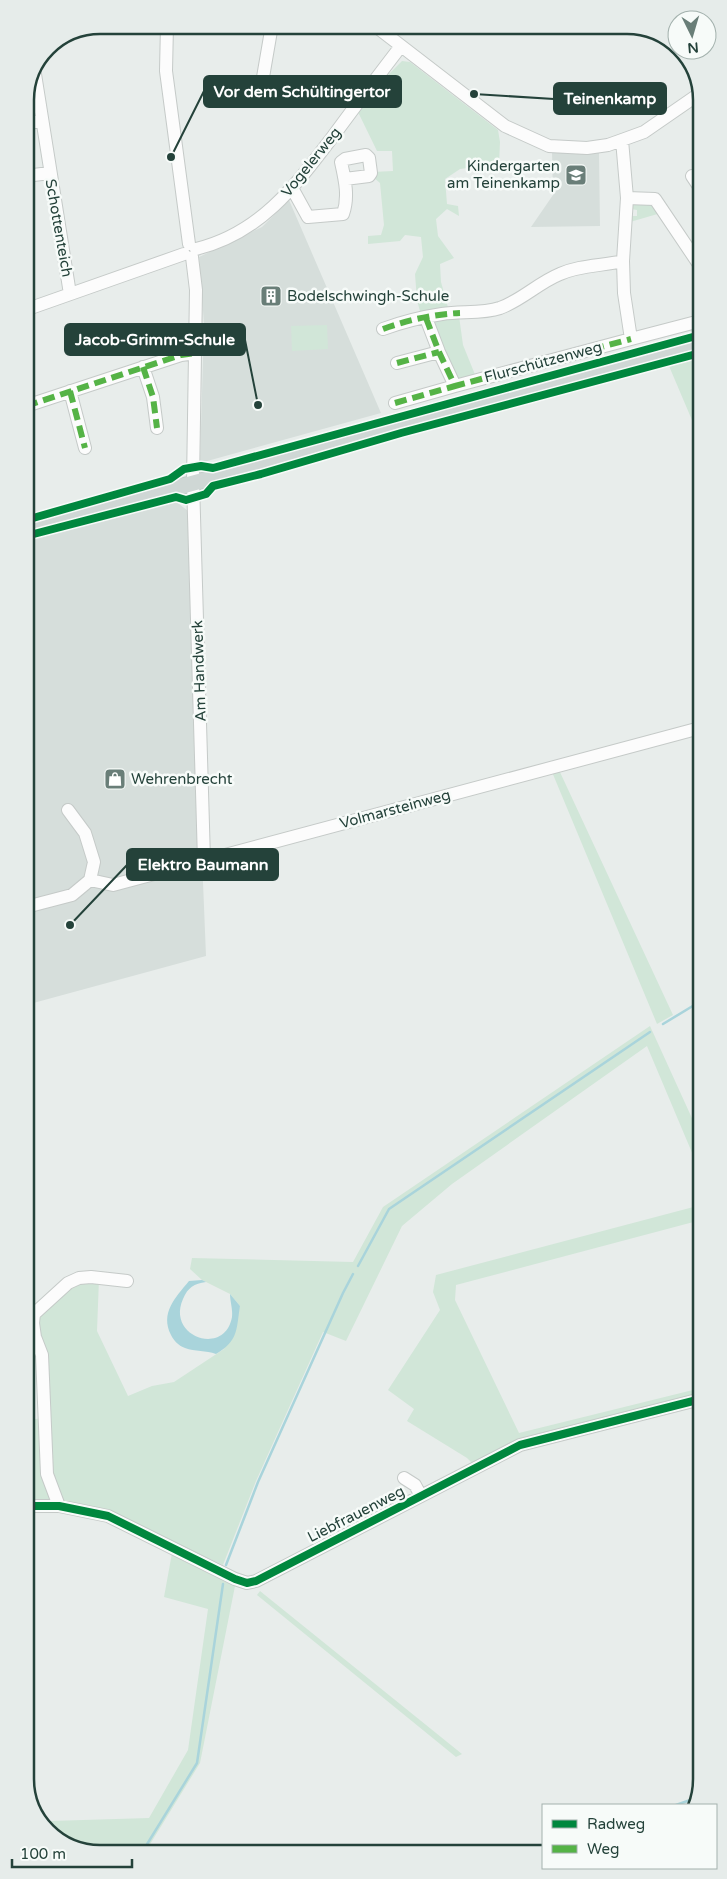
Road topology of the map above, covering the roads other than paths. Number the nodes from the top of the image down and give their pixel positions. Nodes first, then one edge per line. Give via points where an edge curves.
1 (168, 34) edge
2 (267, 34) edge
3 (386, 34) edge
4 (401, 46) junction
5 (36, 82) edge
6 (262, 83) dead end
7 (693, 98) edge
8 (34, 122) edge
9 (42, 122) junction
10 (622, 140) junction
11 (50, 173) junction
12 (34, 175) edge
13 (345, 179) dead end
14 (292, 188) junction
15 (627, 198) junction
16 (190, 251) junction
17 (693, 256) edge
18 (623, 260) junction
19 (70, 294) junction
20 (34, 307) edge
21 (426, 318) junction
22 (693, 323) edge
23 (383, 329) dead end
24 (631, 339) junction
25 (693, 346) edge
26 (439, 352) junction
27 (196, 353) junction
28 (397, 363) dead end
29 (144, 367) junction
30 (455, 386) junction
31 (70, 391) junction
32 (34, 403) edge
33 (395, 403) dead end
34 (156, 428) dead end
35 (85, 448) dead end
36 (193, 482) junction
37 (34, 527) edge
38 (693, 730) edge
39 (68, 810) dead end
40 (204, 860) junction
41 (90, 880) junction
42 (34, 905) edge
43 (127, 1281) dead end
44 (34, 1313) edge
45 (34, 1330) edge
46 (693, 1401) edge
47 (404, 1478) dead end
48 (421, 1496) junction
49 (34, 1506) edge
50 (59, 1506) junction

1 - 16 street, Am Handwerk via 166,71
2 - 6 street
3 - 4 street
4 - 10 street via 505,126 549,146 588,148
4 - 14 street, Vogelerweg
5 - 9 street, Schottenteich
7 - 10 street via 644,132
8 - 9 street
9 - 11 street, Schottenteich
10 - 15 street
11 - 12 street
11 - 19 street, Schottenteich
13 - 14 street via 343,214 308,217
14 - 16 street, Vogelerweg via 251,226 211,246
15 - 17 street via 654,199
15 - 18 street
16 - 19 street, Vogelerweg
16 - 27 street, Am Handwerk via 196,290
18 - 21 street via 561,273 498,309 443,313
18 - 24 street
19 - 20 street, Vogelerweg
21 - 23 street
21 - 26 street
22 - 24 street, Flurschützenweg
24 - 30 street, Flurschützenweg
25 - 36 main road
26 - 28 street
26 - 30 street
27 - 29 street
27 - 36 street, Am Handwerk
29 - 31 street
29 - 34 street via 153,397
30 - 33 street, Flurschützenweg
31 - 32 street
31 - 35 street
36 - 37 main road
36 - 40 street, Am Handwerk
38 - 40 street, Volmarsteinweg
39 - 41 street via 84,833 94,862
40 - 41 street, Volmarsteinweg via 113,885
41 - 42 street via 72,895
43 - 44 street via 79,1278 68,1283
45 - 50 street via 42,1355 47,1474
46 - 48 street, Liebfrauenweg via 520,1445
47 - 48 street via 415,1485
48 - 50 street, Liebfrauenweg via 247,1583 108,1516
49 - 50 street, Liebfrauenweg

